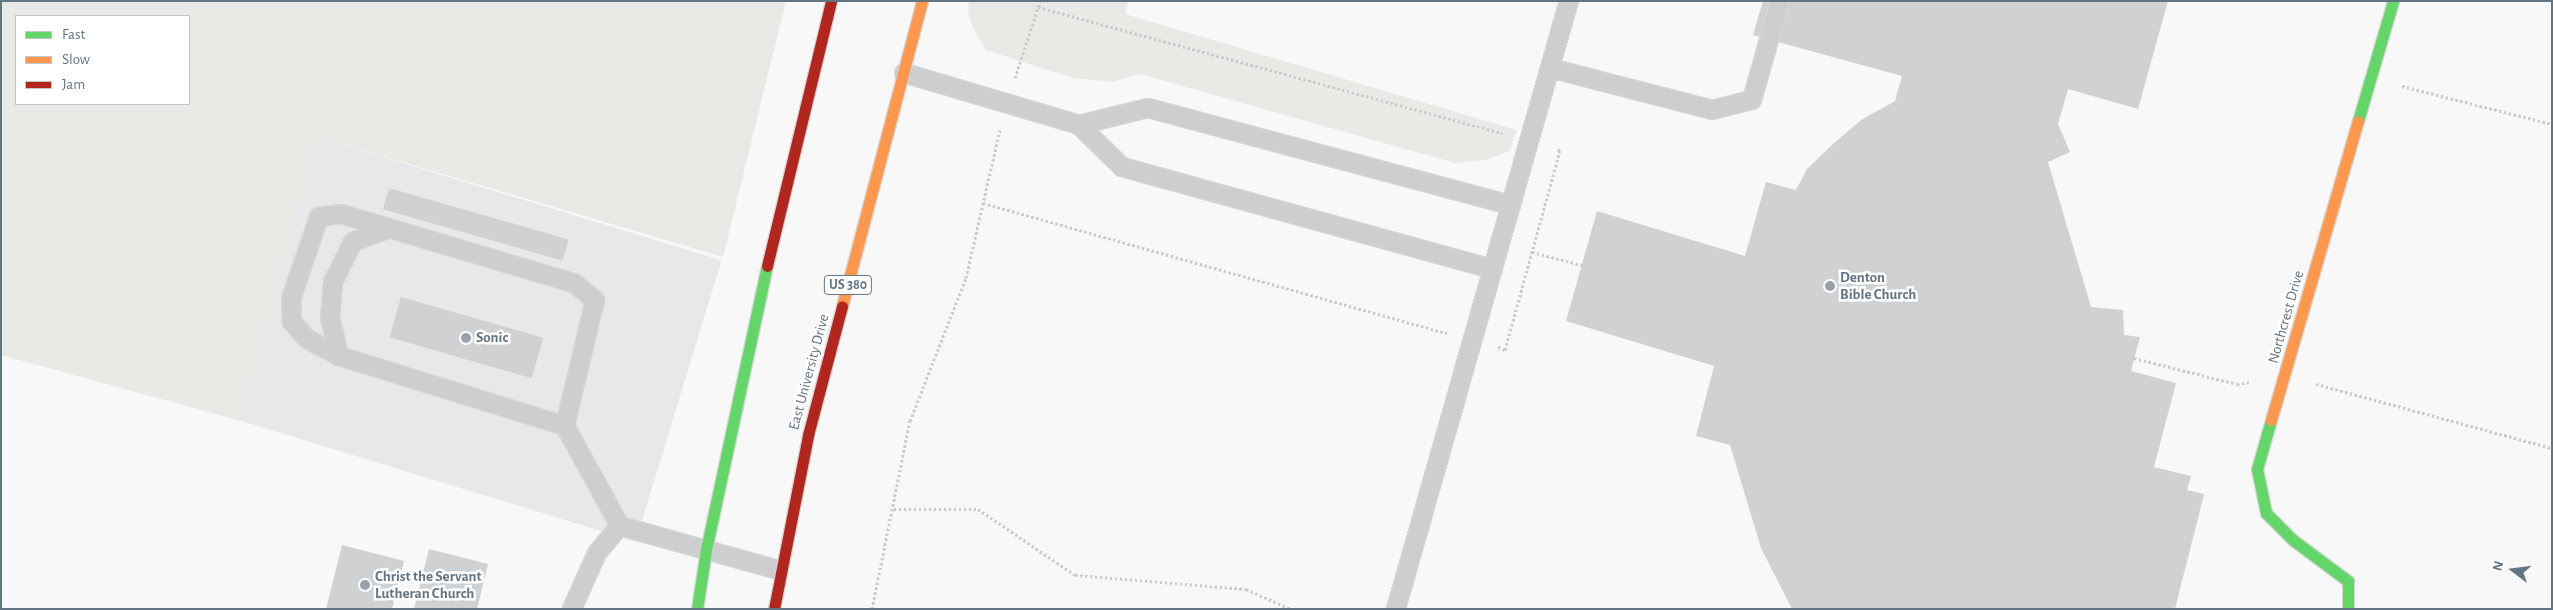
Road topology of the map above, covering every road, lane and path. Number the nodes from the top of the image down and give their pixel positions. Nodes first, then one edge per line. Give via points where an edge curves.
1 (831, 1) edge
2 (922, 1) edge
3 (1040, 1) edge
4 (1569, 1) edge
5 (1780, 1) edge
6 (2393, 1) edge
7 (1038, 7) junction
8 (1550, 68) junction
9 (904, 73) junction
10 (2371, 77) junction
11 (1007, 103) junction
12 (1079, 124) junction
13 (2552, 124) edge
14 (1502, 134) dead end
15 (1549, 148) dead end
16 (983, 203) junction
17 (1511, 205) junction
18 (389, 228) junction
19 (1532, 252) junction
20 (1582, 265) dead end
21 (1493, 269) junction
22 (1448, 333) dead end
23 (1494, 346) dead end
24 (339, 356) junction
25 (2134, 358) dead end
26 (2285, 375) junction
27 (565, 426) junction
28 (2552, 448) edge
29 (894, 509) junction
30 (620, 526) junction
31 (706, 550) junction
32 (779, 570) junction
33 (572, 609) edge
34 (697, 609) edge
35 (774, 609) edge
36 (872, 609) edge
37 (1291, 609) edge
38 (1396, 609) edge
39 (2348, 609) edge

1 - 31 main road via 771,247
2 - 9 main road, East University Drive / US 380
3 - 7 path
4 - 8 lane
5 - 8 lane via 1752,100 1712,110
6 - 10 main road, Northcrest Drive
7 - 11 path
7 - 14 path
8 - 17 lane
9 - 11 lane
9 - 32 main road, East University Drive / US 380 via 808,436
10 - 13 path
10 - 26 main road, Northcrest Drive
11 - 12 lane
11 - 16 path
12 - 17 lane via 1148,108
12 - 21 lane via 1122,167
15 - 19 path via 1560,150
16 - 22 path
16 - 29 path via 966,278 910,421
17 - 21 lane
18 - 24 lane via 353,242 333,282 330,318
18 - 24 lane via 341,214 319,217 291,299 292,322 307,338
18 - 27 lane via 574,283 595,300
19 - 20 path
19 - 23 path via 1505,350
21 - 38 lane
24 - 27 lane
25 - 26 path via 2238,384
26 - 28 path
26 - 39 main road, Northcrest Drive via 2257,469 2266,513 2293,540 2348,582
27 - 30 lane
29 - 36 path
29 - 37 path via 978,510 1075,575 1246,589
30 - 31 lane
30 - 33 lane via 597,553
31 - 32 lane
31 - 34 main road
32 - 35 main road, East University Drive / US 380

